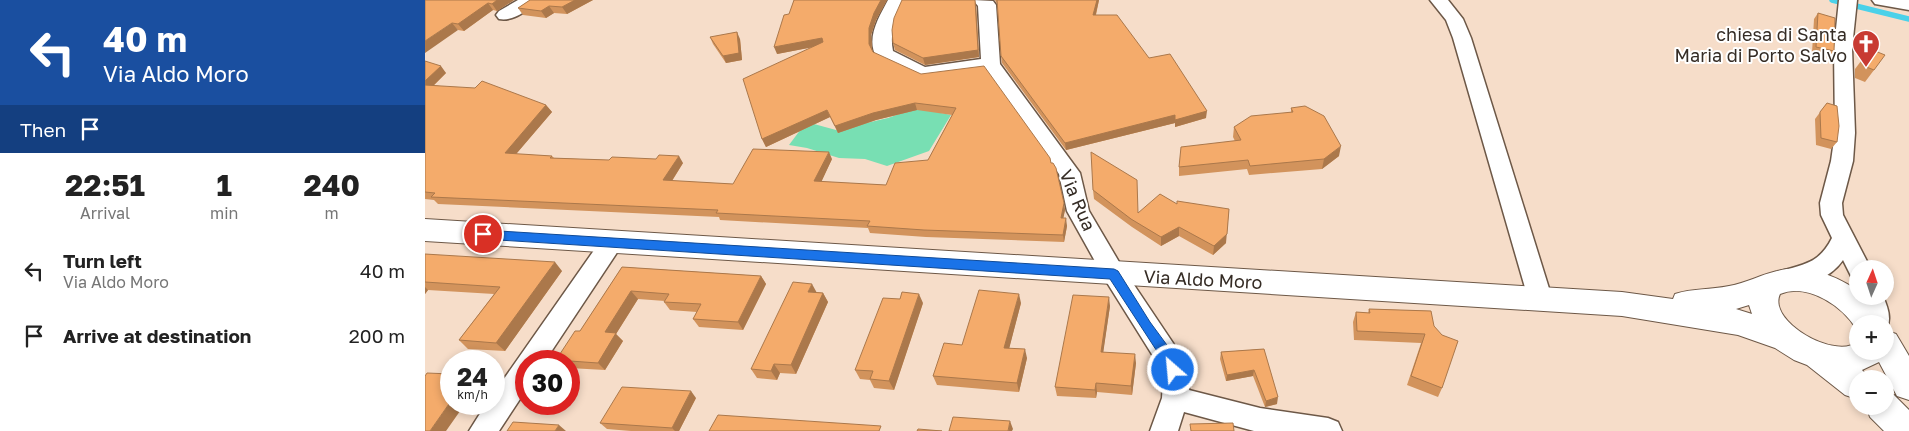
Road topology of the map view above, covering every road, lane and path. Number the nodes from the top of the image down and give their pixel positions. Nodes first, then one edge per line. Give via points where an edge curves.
1 (531, 0) edge
2 (897, 0) edge
3 (982, 0) edge
4 (1439, 0) edge
5 (1881, 0) edge
6 (1848, 5) edge
7 (1909, 5) edge
8 (505, 15) dead end
9 (991, 64) junction
10 (425, 230) edge
11 (1844, 236) junction
12 (612, 242) junction
13 (1855, 260) edge
14 (1114, 274) junction
15 (1777, 284) junction
16 (1540, 298) junction
17 (1622, 304) junction
18 (1866, 315) edge
19 (1788, 339) junction
20 (538, 350) edge
21 (1817, 355) junction
22 (1894, 359) edge
23 (1849, 360) edge
24 (1849, 379) edge
25 (515, 384) edge
26 (1909, 386) edge
27 (1175, 398) junction
28 (1891, 415) edge
29 (483, 431) edge
30 (1164, 431) edge
31 (1328, 431) edge
32 (1907, 431) edge

1 - 8 street
2 - 9 street via 881,37 884,54 923,73
3 - 9 street via 987,5
4 - 16 street via 1454,19 1462,38
5 - 7 street
6 - 11 street via 1843,48 1845,133 1842,162 1831,203 1832,215
9 - 14 street, Via Rua via 1069,173 1078,211
10 - 12 street, Via Aldo Moro
11 - 13 street
11 - 15 street via 1831,260 1822,268
12 - 14 street, Via Aldo Moro
12 - 20 street
14 - 16 street, Via Aldo Moro
14 - 27 street, Via Rua via 1170,360 1176,380
15 - 17 street via 1749,295 1711,301
15 - 18 street via 1809,281 1833,290
15 - 19 street via 1763,303 1770,321
16 - 17 street, Via Aldo Moro
17 - 19 street via 1732,321
19 - 21 street
21 - 23 street
21 - 24 street
22 - 26 street
25 - 29 street
27 - 30 street, Via Rua
27 - 31 street via 1260,420
28 - 32 street

